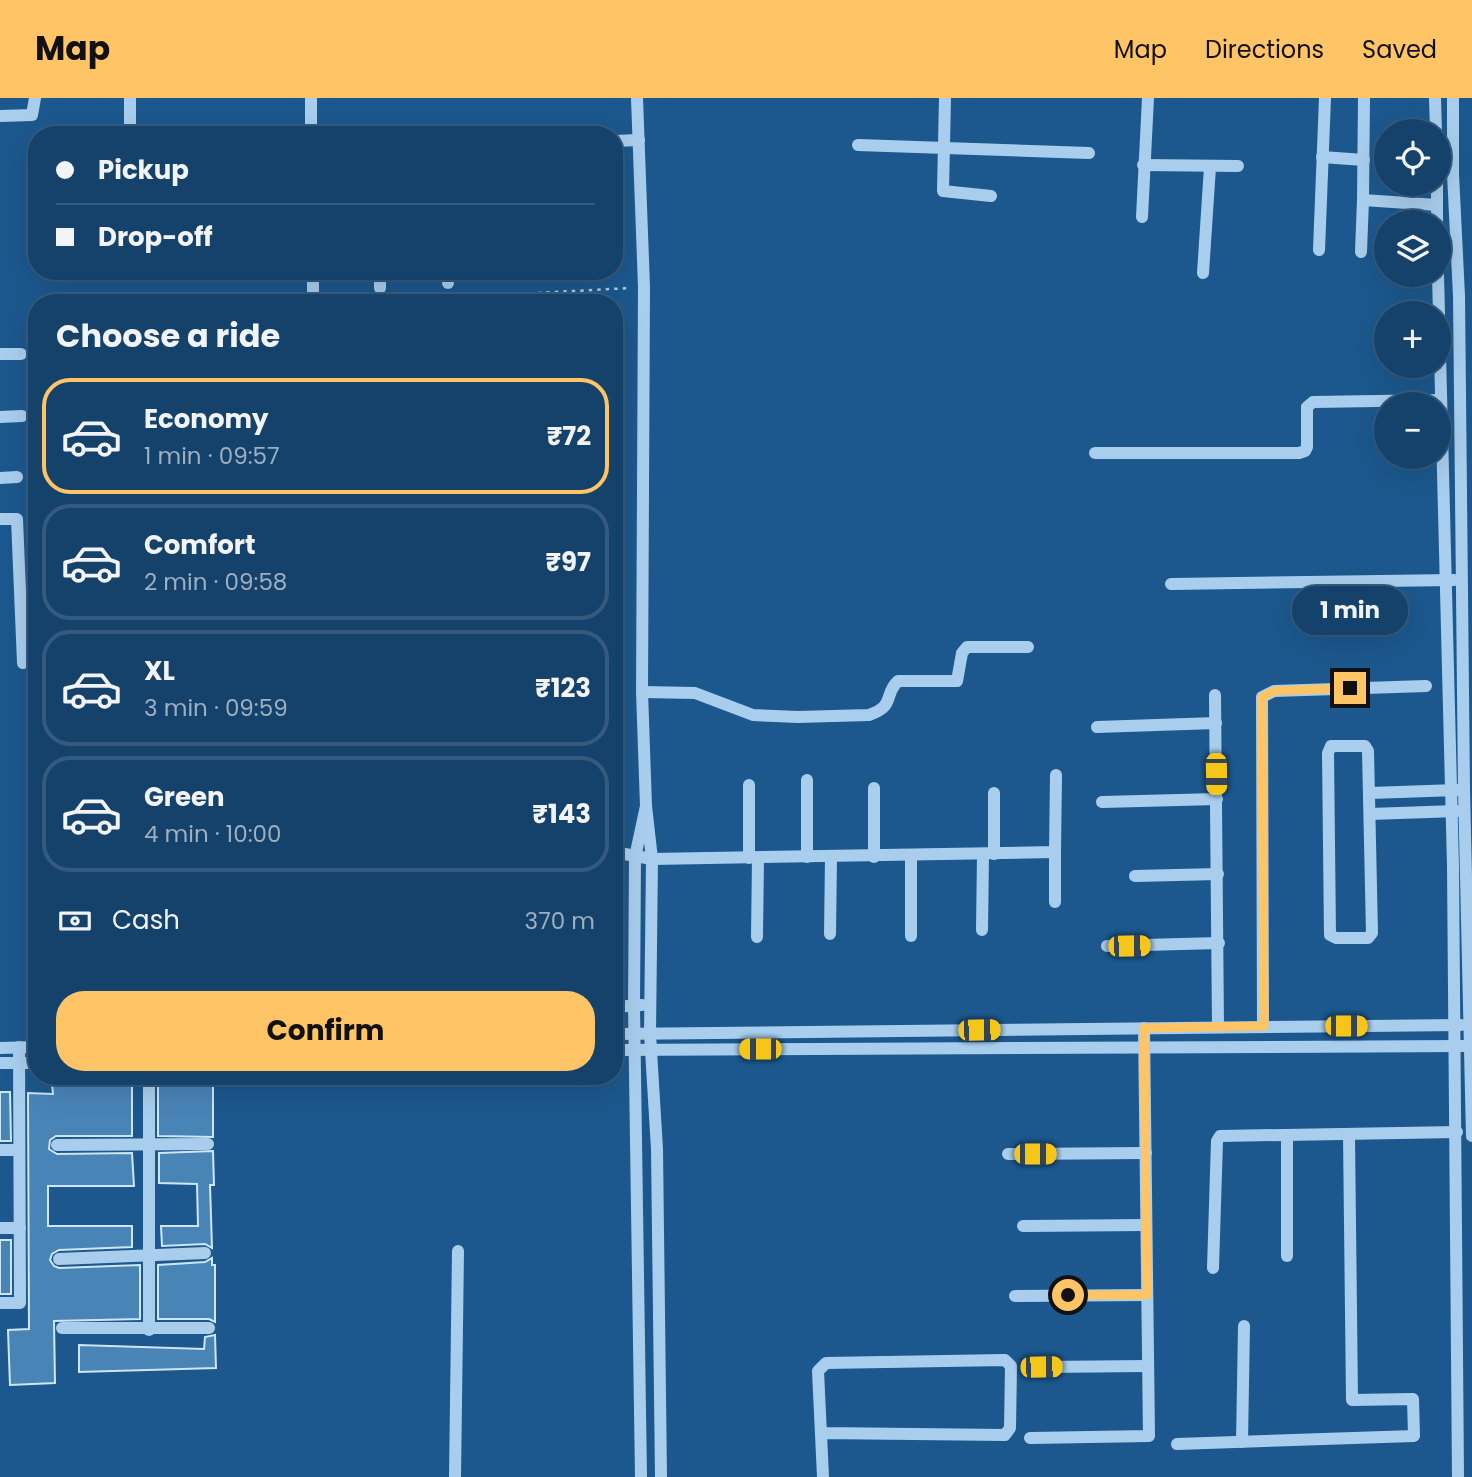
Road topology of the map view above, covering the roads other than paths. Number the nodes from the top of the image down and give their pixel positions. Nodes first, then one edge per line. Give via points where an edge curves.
1 (35, 98) edge
2 (130, 98) edge
3 (311, 98) edge
4 (637, 98) edge
5 (944, 98) edge
6 (1148, 98) edge
7 (1325, 98) edge
8 (1364, 98) edge
9 (1435, 98) edge
10 (1453, 98) edge
11 (0, 116) edge
12 (1436, 119) edge
13 (130, 126) edge
14 (311, 126) edge
15 (639, 140) junction
16 (623, 141) edge
17 (858, 145) dead end
18 (943, 148) junction
19 (1089, 153) dead end
20 (1322, 157) junction
21 (1363, 160) junction
22 (1143, 165) junction
23 (1238, 166) dead end
24 (1210, 167) junction
25 (991, 196) dead end
26 (1437, 196) edge
27 (1363, 200) junction
28 (1437, 205) junction
29 (1437, 210) edge
30 (1142, 217) dead end
31 (1319, 250) dead end
32 (1361, 252) dead end
33 (1203, 273) dead end
34 (313, 280) edge
35 (380, 280) edge
36 (1438, 287) edge
37 (380, 288) dead end
38 (313, 291) dead end
39 (0, 354) edge
40 (21, 354) dead end
41 (1441, 392) edge
42 (1374, 401) edge
43 (22, 416) dead end
44 (0, 417) edge
45 (1095, 453) dead end
46 (1443, 469) edge
47 (17, 477) dead end
48 (0, 478) edge
49 (0, 519) edge
50 (1445, 580) junction
51 (1461, 580) junction
52 (1171, 584) dead end
53 (1467, 626) edge
54 (1028, 647) dead end
55 (23, 663) dead end
56 (1426, 685) dead end
57 (642, 692) junction
58 (1215, 695) dead end
59 (1216, 723) junction
60 (1097, 727) dead end
61 (1056, 775) dead end
62 (807, 780) dead end
63 (748, 785) dead end
64 (874, 788) dead end
65 (1450, 790) junction
66 (1464, 790) junction
67 (994, 793) dead end
68 (1370, 793) junction
69 (1217, 799) junction
70 (1102, 803) dead end
71 (646, 806) junction
72 (1370, 814) junction
73 (1461, 817) edge
74 (1055, 852) junction
75 (623, 854) edge
76 (989, 854) junction
77 (911, 856) junction
78 (635, 857) junction
79 (807, 857) junction
80 (831, 857) junction
81 (874, 857) junction
82 (753, 858) junction
83 (652, 859) junction
84 (1218, 874) junction
85 (1135, 876) dead end
86 (1055, 902) dead end
87 (982, 930) dead end
88 (830, 934) dead end
89 (911, 936) dead end
90 (757, 937) dead end
91 (1219, 943) junction
92 (1107, 946) dead end
93 (650, 1004) junction
94 (634, 1006) junction
95 (623, 1007) edge
96 (1455, 1025) junction
97 (1472, 1025) edge
98 (1264, 1026) junction
99 (1218, 1027) junction
100 (1144, 1028) junction
101 (623, 1034) edge
102 (634, 1034) junction
103 (650, 1034) junction
104 (1471, 1045) edge
105 (1456, 1046) junction
106 (19, 1047) junction
107 (28, 1047) edge
108 (1144, 1047) junction
109 (0, 1048) edge
110 (634, 1050) junction
111 (650, 1050) junction
112 (623, 1051) edge
113 (0, 1063) edge
114 (19, 1063) junction
115 (28, 1063) edge
116 (149, 1085) edge
117 (1457, 1132) junction
118 (1287, 1135) junction
119 (1349, 1135) junction
120 (1472, 1136) edge
121 (149, 1144) junction
122 (208, 1144) dead end
123 (57, 1145) dead end
124 (0, 1150) edge
125 (19, 1150) junction
126 (1146, 1153) junction
127 (1008, 1154) dead end
128 (1146, 1225) junction
129 (1023, 1226) dead end
130 (0, 1228) edge
131 (20, 1228) junction
132 (458, 1251) dead end
133 (205, 1253) dead end
134 (149, 1255) junction
135 (1287, 1256) dead end
136 (59, 1259) dead end
137 (1213, 1268) dead end
138 (1147, 1295) junction
139 (1015, 1296) dead end
140 (0, 1303) edge
141 (1244, 1326) dead end
142 (62, 1328) dead end
143 (209, 1328) dead end
144 (149, 1329) junction
145 (1148, 1366) junction
146 (1041, 1367) dead end
147 (821, 1433) junction
148 (1030, 1438) dead end
149 (1242, 1442) junction
150 (1177, 1444) dead end
151 (455, 1477) edge
152 (641, 1477) edge
153 (661, 1477) edge
154 (823, 1477) edge
155 (1458, 1477) edge

1 - 11 street via 32,115
2 - 13 street
3 - 14 street
4 - 15 street
5 - 18 street
6 - 22 street
7 - 20 street
8 - 21 street
9 - 12 street
10 - 51 street
15 - 16 street
15 - 57 street via 644,288
17 - 18 street
18 - 19 street
18 - 25 street via 943,191
20 - 21 street
20 - 31 street
21 - 27 street
22 - 24 street
22 - 30 street
23 - 24 street
24 - 33 street
26 - 28 street
27 - 28 street
27 - 32 street
28 - 29 street
34 - 38 street
35 - 37 street
36 - 41 street
39 - 40 street
42 - 45 street via 1313,402 1307,407 1307,447 1299,453
43 - 44 street
46 - 50 street
47 - 48 street
49 - 55 street via 17,519
50 - 51 street
50 - 52 street
50 - 65 street
51 - 53 street
53 - 66 street
54 - 57 street via 967,647 957,681 898,681 888,704 869,715 753,715 695,693
56 - 98 street via 1274,691 1262,697
57 - 71 street
58 - 59 street
59 - 60 street
59 - 69 street
61 - 74 street
62 - 79 street
63 - 82 street
64 - 81 street
65 - 66 street
65 - 68 street
65 - 73 street
66 - 73 street
67 - 76 street
68 - 72 street
68 - 72 street via 1368,748 1331,746 1332,937 1368,938 1372,933
69 - 70 street
69 - 84 street
71 - 78 street
71 - 83 street
72 - 73 street
73 - 96 street
73 - 97 street
74 - 76 street
74 - 86 street
75 - 78 street
76 - 77 street
76 - 87 street
77 - 81 street
77 - 89 street
78 - 83 street
78 - 94 street
79 - 80 street
79 - 82 street
80 - 81 street
80 - 88 street
82 - 83 street
82 - 90 street
83 - 93 street
84 - 85 street
84 - 91 street
91 - 92 street
91 - 99 street
93 - 94 street
93 - 103 street
94 - 95 street
94 - 102 street
96 - 97 street
96 - 98 street
96 - 105 street
97 - 104 street
98 - 99 street
99 - 100 street
100 - 103 street
100 - 108 street
101 - 102 street
102 - 103 street
102 - 110 street
103 - 111 street
104 - 105 street
104 - 120 street
105 - 108 street
105 - 117 street
106 - 107 street
106 - 109 street
106 - 114 street
108 - 111 street
108 - 126 street
110 - 111 street
110 - 112 street
110 - 152 street
111 - 153 street via 657,1149
113 - 114 street
114 - 115 street
114 - 125 street
116 - 121 street
117 - 119 street
117 - 155 street
118 - 119 street
118 - 135 street
118 - 137 street via 1218,1138
119 - 149 street via 1352,1401 1413,1399 1414,1437
121 - 122 street
121 - 123 street
121 - 134 street
124 - 125 street
125 - 131 street
126 - 127 street
126 - 128 street
128 - 129 street
128 - 138 street
130 - 131 street
131 - 140 street via 20,1303
132 - 151 street
133 - 134 street
134 - 136 street
134 - 144 street
138 - 139 street
138 - 145 street
141 - 149 street
142 - 144 street
143 - 144 street
145 - 146 street
145 - 148 street via 1149,1436
147 - 147 street via 818,1371 827,1363 1005,1360 1011,1366 1010,1428 1005,1435
147 - 154 street
149 - 150 street

